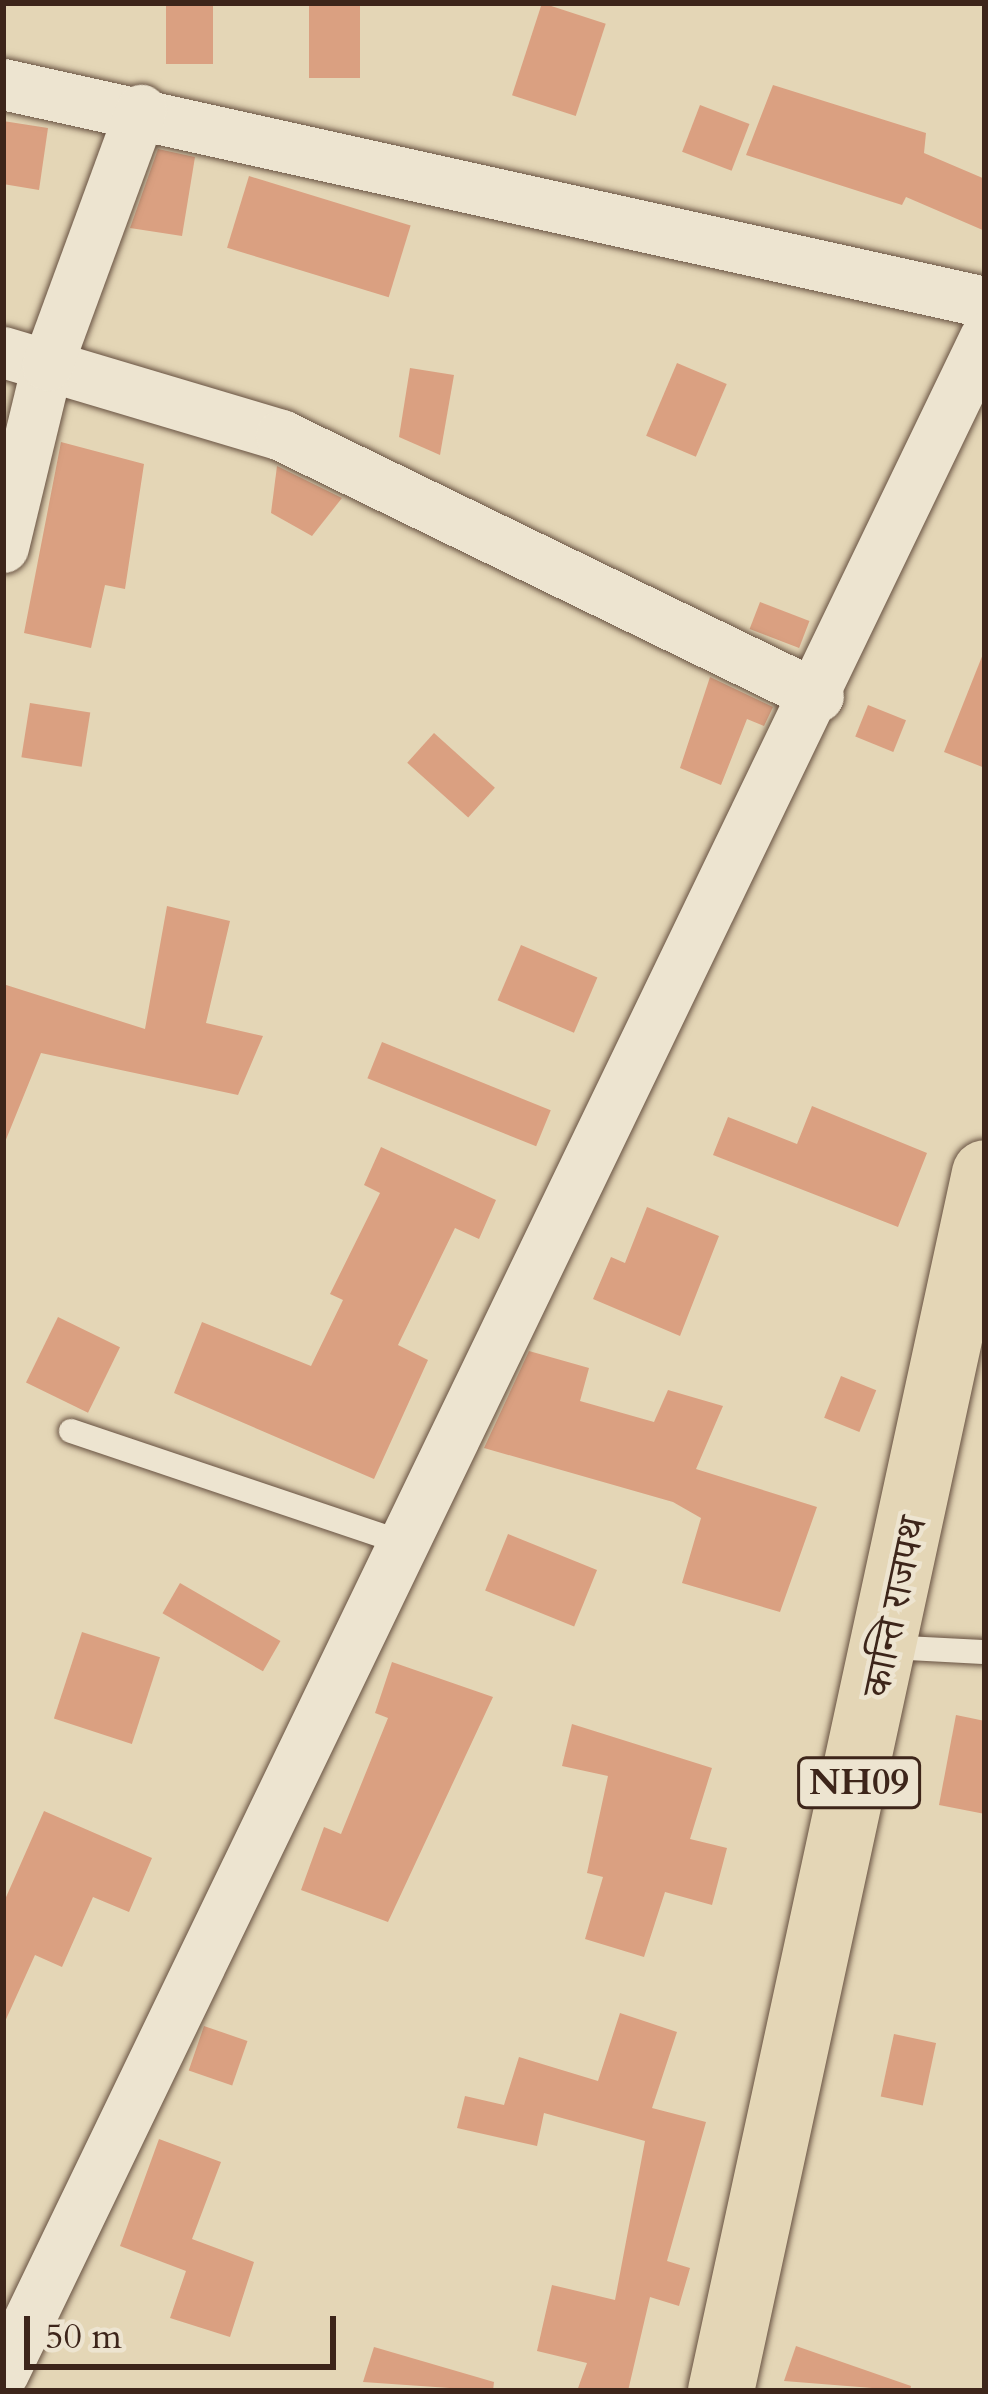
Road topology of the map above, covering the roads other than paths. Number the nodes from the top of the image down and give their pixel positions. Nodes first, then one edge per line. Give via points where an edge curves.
1 (3, 84) edge
2 (141, 110) junction
3 (985, 302) edge
4 (985, 337) edge
5 (25, 358) edge
6 (3, 547) edge
7 (818, 696) junction
8 (985, 1173) edge
9 (71, 1431) dead end
10 (404, 1543) junction
11 (888, 1647) junction
12 (985, 1652) edge
13 (3, 2374) edge
14 (721, 2391) edge

1 - 2 street
2 - 3 street
2 - 5 street
4 - 7 street
5 - 6 street
5 - 7 street via 281,435
7 - 10 street
8 - 11 main road, कान्ति राजपथ / NH09
9 - 10 lane
10 - 13 street
11 - 12 lane
11 - 14 main road, कान्ति राजपथ / NH09

